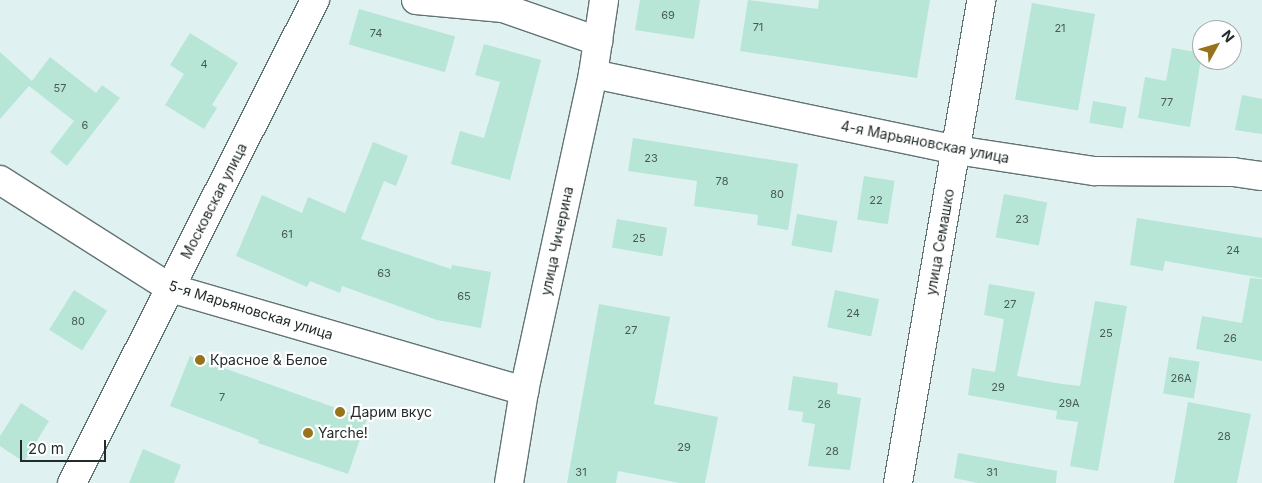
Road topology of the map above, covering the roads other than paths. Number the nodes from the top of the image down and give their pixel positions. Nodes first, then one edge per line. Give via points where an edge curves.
1 (315, 0) edge
2 (416, 0) edge
3 (604, 0) edge
4 (981, 0) edge
5 (598, 41) junction
6 (593, 74) junction
7 (956, 150) junction
8 (1262, 176) edge
9 (0, 180) edge
10 (170, 288) junction
11 (524, 391) junction
12 (72, 483) edge
13 (509, 483) edge
14 (898, 483) edge

1 - 10 street, Московская улица
2 - 5 street via 504,8
3 - 5 street, улица Чичерина
4 - 7 street, улица Семашко
5 - 6 street, улица Чичерина
6 - 7 street, 4-я Марьяновская улица
6 - 11 street, улица Чичерина
7 - 8 street, 4-я Марьяновская улица via 1094,171 1233,172
7 - 14 street, улица Семашко
9 - 10 street, 5-я Марьяновская улица
10 - 11 street, 5-я Марьяновская улица
10 - 12 street, Московская улица
11 - 13 street, улица Чичерина

